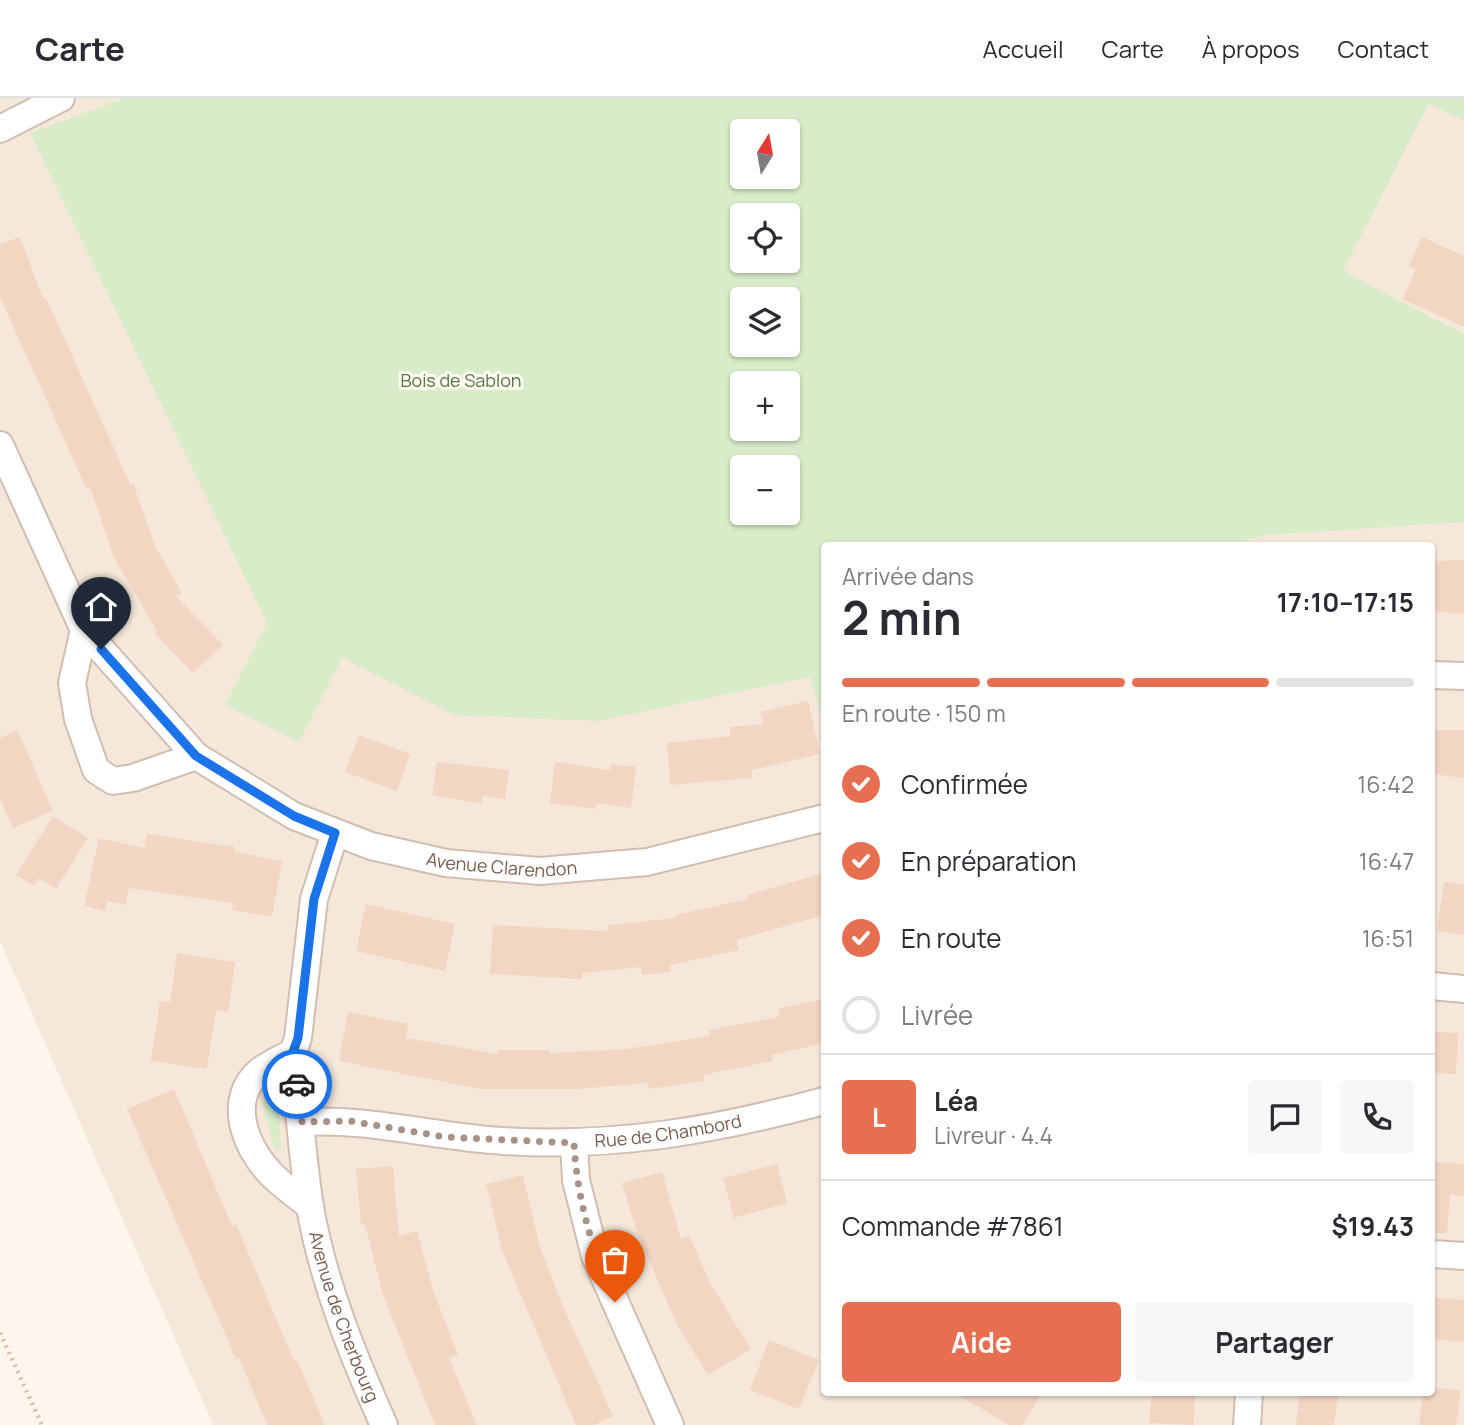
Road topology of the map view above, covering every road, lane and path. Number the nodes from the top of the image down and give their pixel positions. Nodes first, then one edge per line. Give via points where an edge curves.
1 (61, 98) edge
2 (0, 129) edge
3 (0, 444) edge
4 (84, 631) junction
5 (1435, 675) edge
6 (1464, 676) edge
7 (196, 756) junction
8 (821, 819) edge
9 (335, 833) junction
10 (1435, 986) edge
11 (1464, 989) edge
12 (293, 1052) junction
13 (821, 1102) edge
14 (302, 1122) junction
15 (574, 1143) junction
16 (310, 1206) junction
17 (1435, 1254) edge
18 (1464, 1256) edge
19 (0, 1332) edge
20 (1249, 1396) edge
21 (42, 1425) edge
22 (384, 1425) edge
23 (670, 1425) edge
24 (1247, 1425) edge

1 - 2 street
3 - 4 street, Avenue Clarendon
4 - 7 street, Avenue Clarendon
4 - 7 street via 72,683 78,719 96,770 113,781
5 - 6 street
7 - 9 street, Avenue Clarendon via 294,816
8 - 9 street, Avenue Clarendon via 647,862 540,871 446,863
9 - 12 street, Avenue de Cherbourg via 314,899
10 - 11 street
12 - 14 street, Avenue de Cherbourg
12 - 16 street, Avenue de Cherbourg via 260,1071 243,1092 239,1111 254,1152 272,1175
13 - 15 street, Rue de Chambord via 734,1125
14 - 15 street, Rue de Chambord via 350,1121 445,1137
14 - 16 street, Avenue de Cherbourg
15 - 23 street via 576,1180 595,1256
16 - 22 street, Avenue de Cherbourg via 354,1360
17 - 18 street
19 - 21 path
20 - 24 street

